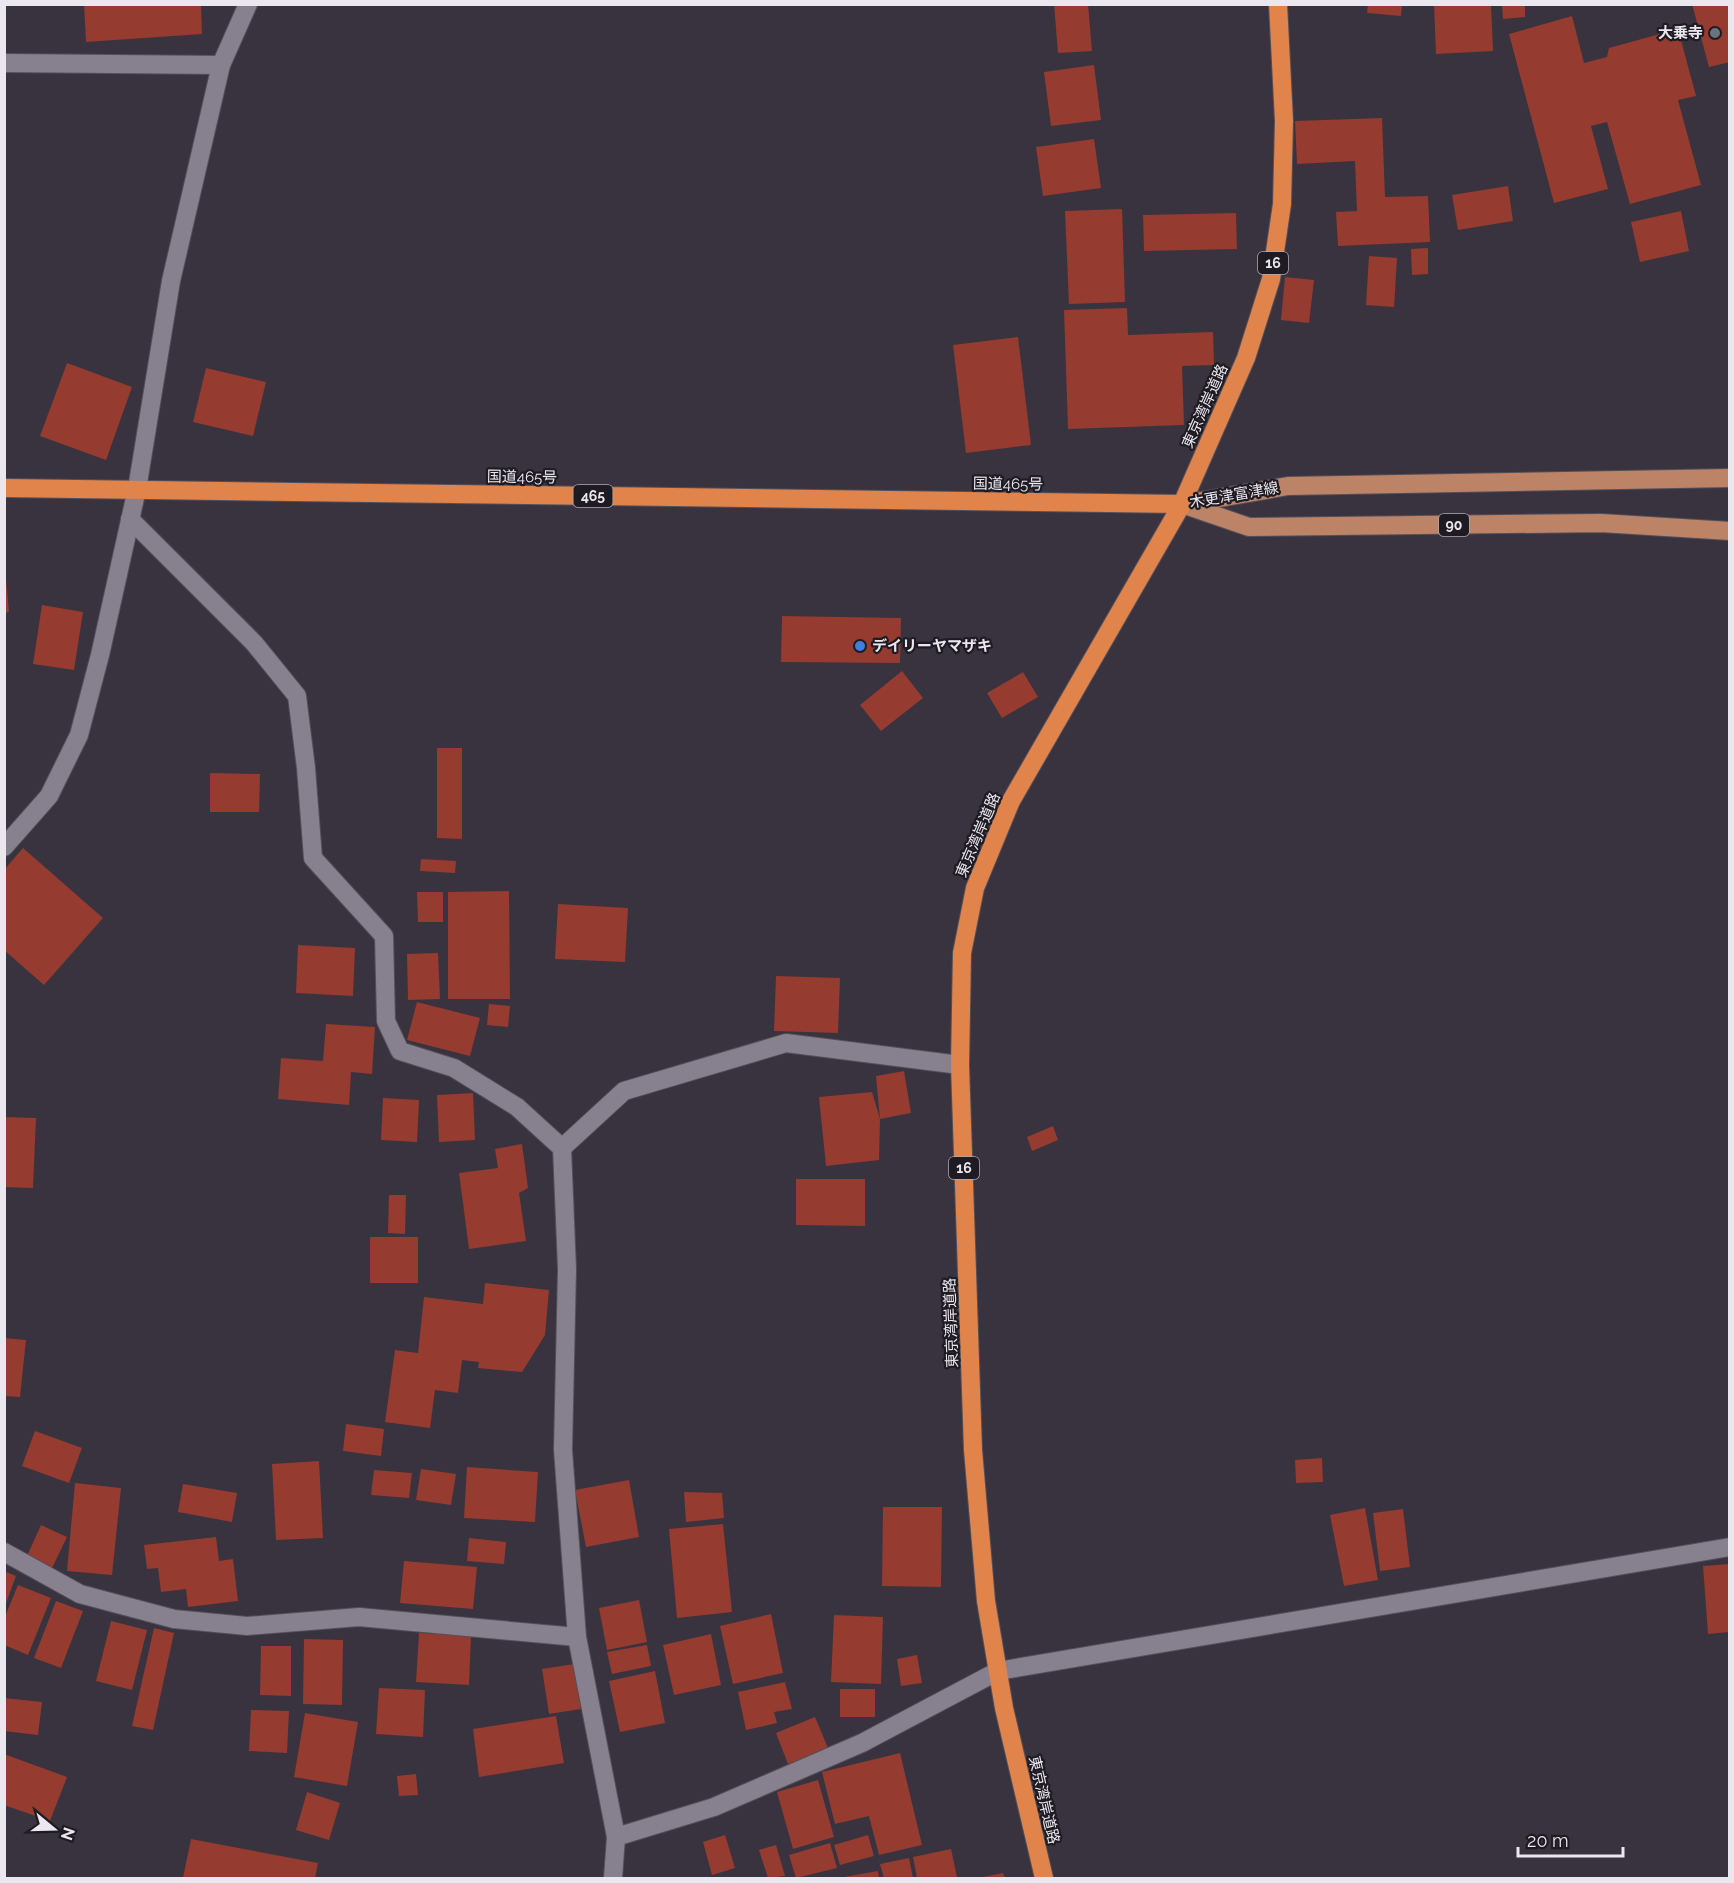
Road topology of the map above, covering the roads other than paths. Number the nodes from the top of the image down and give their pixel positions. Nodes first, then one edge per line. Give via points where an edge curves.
1 (248, 4) edge
2 (1278, 4) edge
3 (4, 63) edge
4 (221, 65) junction
5 (1730, 478) edge
6 (4, 488) edge
7 (137, 489) junction
8 (1182, 504) junction
9 (130, 519) junction
10 (1730, 531) edge
11 (4, 847) edge
12 (960, 1065) junction
13 (562, 1148) junction
14 (1730, 1547) edge
15 (4, 1552) edge
16 (576, 1637) junction
17 (998, 1671) junction
18 (616, 1837) junction
19 (613, 1878) edge
20 (1044, 1878) edge

1 - 4 street
2 - 8 highway, 東京湾岸道路 / 16 via 1284,121 1282,204 1271,279 1246,358
3 - 4 street
4 - 7 street via 171,281
5 - 8 main road, 木更津富津線 via 1288,486
6 - 7 highway, 国道465号 / 465
7 - 8 highway, 国道465号 / 465
7 - 9 street
8 - 10 main road, 木更津富津線 / 90 via 1249,527 1601,523
8 - 12 highway, 東京湾岸道路 / 16 via 1011,801 975,888 962,953
9 - 11 street via 79,735 49,796
9 - 13 street via 254,643 297,696 313,858 384,936 386,1022 400,1051 454,1068 517,1107
12 - 13 street via 786,1042 624,1091
12 - 17 highway, 東京湾岸道路 / 16 via 973,1450 986,1600
13 - 16 street via 567,1269 562,1450
14 - 17 street
15 - 16 street via 80,1594 174,1619 247,1626 358,1617
16 - 18 street
17 - 18 street via 862,1743 714,1807
17 - 20 highway, 東京湾岸道路 / 16
18 - 19 street

